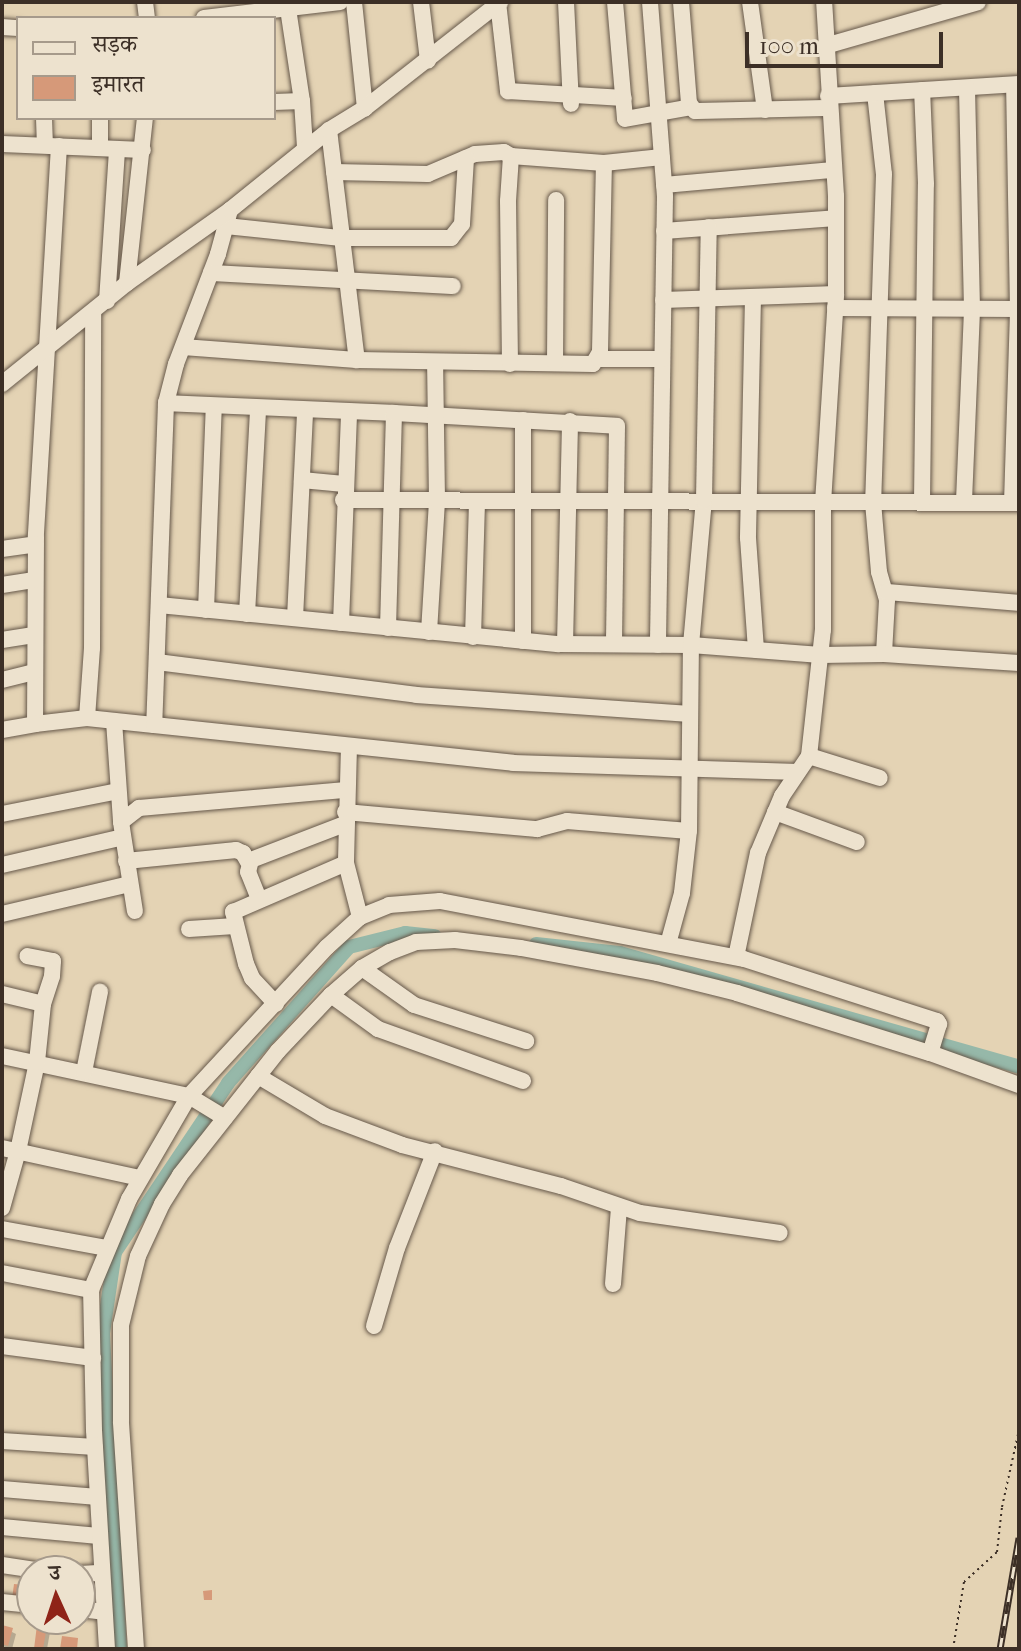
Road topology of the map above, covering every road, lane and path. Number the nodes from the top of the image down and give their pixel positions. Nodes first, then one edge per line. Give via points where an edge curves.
1 (340, 2) edge
2 (354, 2) edge
3 (421, 2) edge
4 (499, 2) edge
5 (566, 2) edge
6 (615, 2) edge
7 (650, 2) edge
8 (681, 2) edge
9 (750, 2) edge
10 (824, 2) edge
11 (978, 2) edge
12 (288, 5) edge
13 (217, 16) edge
14 (825, 46) junction
15 (428, 61) junction
16 (1016, 84) edge
17 (967, 88) junction
18 (922, 90) junction
19 (875, 93) junction
20 (624, 98) junction
21 (571, 99) junction
22 (302, 101) junction
23 (276, 102) edge
24 (828, 102) junction
25 (691, 107) junction
26 (365, 108) junction
27 (765, 110) junction
28 (659, 115) junction
29 (45, 120) edge
30 (101, 120) edge
31 (145, 120) edge
32 (329, 130) junction
33 (2, 144) edge
34 (52, 146) junction
35 (109, 148) junction
36 (305, 148) junction
37 (143, 150) junction
38 (511, 156) junction
39 (662, 157) junction
40 (466, 158) junction
41 (604, 163) junction
42 (833, 170) junction
43 (334, 172) junction
44 (664, 185) junction
45 (1017, 196) edge
46 (556, 200) dead end
47 (228, 218) junction
48 (836, 218) junction
49 (709, 227) junction
50 (664, 231) junction
51 (341, 238) junction
52 (211, 273) junction
53 (346, 280) junction
54 (127, 283) junction
55 (453, 286) dead end
56 (753, 297) junction
57 (710, 298) junction
58 (663, 300) junction
59 (107, 301) junction
60 (836, 301) junction
61 (881, 308) junction
62 (926, 308) junction
63 (972, 309) junction
64 (1018, 309) edge
65 (93, 314) junction
66 (183, 347) junction
67 (45, 351) junction
68 (599, 359) junction
69 (662, 359) junction
70 (357, 360) junction
71 (435, 362) junction
72 (555, 363) junction
73 (510, 364) junction
74 (2, 384) edge
75 (166, 403) junction
76 (214, 406) junction
77 (258, 408) junction
78 (305, 410) junction
79 (349, 412) junction
80 (394, 413) junction
81 (438, 418) junction
82 (523, 420) junction
83 (570, 421) junction
84 (302, 480) junction
85 (344, 492) junction
86 (658, 499) junction
87 (392, 500) junction
88 (437, 500) junction
89 (704, 500) junction
90 (749, 500) junction
91 (477, 501) junction
92 (524, 501) junction
93 (569, 501) junction
94 (618, 501) junction
95 (922, 501) junction
96 (964, 501) junction
97 (873, 502) junction
98 (823, 503) junction
99 (1015, 503) edge
100 (36, 544) junction
101 (2, 549) edge
102 (35, 580) junction
103 (2, 585) edge
104 (886, 592) junction
105 (1019, 603) edge
106 (159, 605) junction
107 (206, 610) junction
108 (247, 614) junction
109 (295, 618) junction
110 (341, 623) junction
111 (388, 628) junction
112 (429, 632) junction
113 (34, 635) junction
114 (473, 637) junction
115 (2, 640) edge
116 (523, 641) junction
117 (565, 644) junction
118 (614, 644) junction
119 (658, 645) junction
120 (691, 645) junction
121 (756, 650) junction
122 (884, 654) junction
123 (821, 655) junction
124 (157, 662) junction
125 (1019, 663) edge
126 (33, 672) junction
127 (2, 680) edge
128 (689, 714) junction
129 (87, 718) junction
130 (114, 721) junction
131 (35, 724) junction
132 (154, 725) junction
133 (2, 730) edge
134 (349, 746) junction
135 (809, 756) junction
136 (687, 769) junction
137 (798, 772) junction
138 (880, 778) dead end
139 (346, 790) junction
140 (118, 791) junction
141 (775, 812) junction
142 (2, 814) edge
143 (345, 818) junction
144 (122, 830) junction
145 (689, 831) junction
146 (857, 842) dead end
147 (126, 861) junction
148 (248, 862) junction
149 (346, 863) junction
150 (2, 865) edge
151 (130, 884) junction
152 (259, 899) junction
153 (135, 911) dead end
154 (2, 914) edge
155 (360, 917) junction
156 (235, 926) junction
157 (189, 929) dead end
158 (668, 944) junction
159 (27, 956) dead end
160 (736, 957) junction
161 (362, 968) junction
162 (100, 992) dead end
163 (2, 994) edge
164 (331, 995) junction
165 (43, 1004) junction
166 (276, 1004) junction
167 (526, 1041) dead end
168 (931, 1048) junction
169 (2, 1056) edge
170 (37, 1062) junction
171 (84, 1072) junction
172 (258, 1076) junction
173 (523, 1081) dead end
174 (1019, 1085) edge
175 (193, 1098) junction
176 (221, 1115) junction
177 (10, 1150) edge
178 (435, 1151) junction
179 (140, 1178) junction
180 (2, 1208) edge
181 (619, 1208) junction
182 (2, 1229) edge
183 (780, 1233) dead end
184 (107, 1248) junction
185 (2, 1273) edge
186 (613, 1284) dead end
187 (91, 1290) junction
188 (374, 1326) dead end
189 (2, 1346) edge
190 (104, 1354) junction
191 (1019, 1430) edge
192 (2, 1441) edge
193 (95, 1447) junction
194 (2, 1489) edge
195 (98, 1497) junction
196 (2, 1527) edge
197 (99, 1536) junction
198 (96, 1573) edge
199 (102, 1573) junction
200 (96, 1611) edge
201 (104, 1612) junction
202 (107, 1649) edge
203 (136, 1649) edge
204 (953, 1649) edge

1 - 12 street
2 - 26 street
3 - 15 street
4 - 15 street
4 - 21 street via 508,91
5 - 21 street
6 - 20 street
7 - 28 street
8 - 25 street
9 - 27 street
10 - 14 street
11 - 14 street
12 - 13 street
12 - 22 street
14 - 24 street
15 - 26 street
16 - 17 street
16 - 45 street
17 - 18 street
17 - 63 street
18 - 19 street
18 - 62 street
19 - 24 street
19 - 61 street via 884,174
20 - 21 street
20 - 28 street via 625,119
22 - 23 street
22 - 36 street
24 - 27 street
24 - 42 street
25 - 27 street via 702,112
25 - 28 street
26 - 32 street
28 - 39 street
29 - 34 street
30 - 35 street
31 - 37 street
32 - 36 street
32 - 43 street
33 - 34 street
34 - 35 street
34 - 67 street
35 - 37 street
35 - 59 street
36 - 47 street
37 - 54 street
38 - 40 street via 504,152
38 - 41 street
38 - 73 street
39 - 41 street
39 - 44 street
40 - 43 street via 428,174
40 - 51 street via 462,224 451,238
41 - 68 street
42 - 44 street
42 - 48 street
43 - 51 street
44 - 50 street
45 - 64 street
46 - 72 street
47 - 51 street
47 - 52 street
47 - 54 street
48 - 49 street
48 - 60 street
49 - 50 street
49 - 57 street
50 - 58 street
51 - 53 street
52 - 53 street
52 - 66 street
53 - 55 street
53 - 70 street
54 - 59 street
56 - 57 street
56 - 60 street
56 - 90 street
57 - 58 street
57 - 89 street
58 - 69 street
59 - 65 street
60 - 61 street
60 - 98 street
61 - 62 street
61 - 97 street
62 - 63 street
62 - 95 street
63 - 64 street
63 - 96 street
64 - 99 street
65 - 67 street
65 - 129 street
66 - 70 street
66 - 75 street
67 - 74 street
67 - 100 street
68 - 69 street
68 - 72 street via 593,364
69 - 86 street
70 - 71 street
71 - 73 street
71 - 81 street
72 - 73 street
75 - 76 street
75 - 106 street
76 - 77 street
76 - 107 street
77 - 78 street
77 - 108 street
78 - 79 street
78 - 84 street
79 - 80 street
79 - 85 street
80 - 81 street
80 - 87 street
81 - 82 street
81 - 88 street
82 - 83 street
82 - 92 street
83 - 93 street
83 - 94 street via 617,426
84 - 85 street
84 - 109 street
85 - 87 street
85 - 110 street
86 - 89 street
86 - 94 street
86 - 119 street
87 - 88 street
87 - 111 street
88 - 91 street
88 - 112 street
89 - 90 street
89 - 120 street
90 - 98 street
90 - 121 street
91 - 92 street
91 - 114 street
92 - 93 street
92 - 116 street
93 - 94 street
93 - 117 street
94 - 118 street
95 - 96 street
95 - 97 street
96 - 99 street
97 - 98 street
97 - 104 street via 879,572
98 - 123 street
100 - 101 street
100 - 102 street
102 - 103 street
102 - 113 street
104 - 105 street
104 - 122 street
106 - 107 street
106 - 124 street
107 - 108 street
108 - 109 street
109 - 110 street
110 - 111 street
111 - 112 street
112 - 114 street
113 - 115 street
113 - 126 street
114 - 116 street
116 - 117 street
117 - 118 street
118 - 119 street
119 - 120 street
120 - 121 street
120 - 128 street
121 - 123 street
122 - 123 street
122 - 125 street
123 - 135 street
124 - 128 street via 417,695
124 - 132 street
126 - 127 street
126 - 131 street
128 - 136 street
129 - 130 street
129 - 131 street
130 - 132 street
130 - 140 street
131 - 133 street
132 - 134 street
134 - 136 street via 513,763
134 - 139 street
135 - 137 street
135 - 138 street
136 - 137 street
136 - 145 street
137 - 141 street
139 - 143 street
139 - 144 street via 139,808
140 - 142 street
140 - 144 street
141 - 146 street
141 - 160 street via 758,853
143 - 145 street via 537,829 567,821
143 - 148 street
143 - 149 street
144 - 147 street
144 - 150 street
145 - 158 street via 682,893
147 - 148 street via 236,850
147 - 151 street
148 - 152 street
149 - 152 street
149 - 155 street
151 - 153 street
151 - 154 street
152 - 156 street via 235,910
155 - 158 street via 389,905 440,901
155 - 166 street
156 - 157 street
156 - 166 street via 252,978
158 - 160 street
159 - 165 street via 53,961
160 - 168 street via 937,1021
161 - 164 street
161 - 167 street via 425,1010
161 - 168 street via 416,942 455,940 521,948 657,973
162 - 171 street
163 - 165 street
164 - 172 street
164 - 173 street via 378,1029
165 - 170 street
166 - 175 street
168 - 174 street
169 - 170 street
170 - 171 street
170 - 177 street
171 - 175 street
172 - 176 street
172 - 178 street via 325,1116 402,1145
175 - 176 street
175 - 179 street
176 - 190 street via 150,1227 121,1325
177 - 179 street
177 - 180 street
178 - 181 street
178 - 188 street
179 - 184 street
181 - 183 street
181 - 186 street
182 - 184 street
184 - 187 street
185 - 187 street
187 - 190 street
189 - 190 street
190 - 193 street
190 - 203 street via 121,1421
191 - 204 path via 997,1552 964,1582
192 - 193 street
193 - 195 street
194 - 195 street
195 - 197 street
196 - 197 street
197 - 199 street
198 - 199 street
199 - 201 street
200 - 201 street
201 - 202 street

